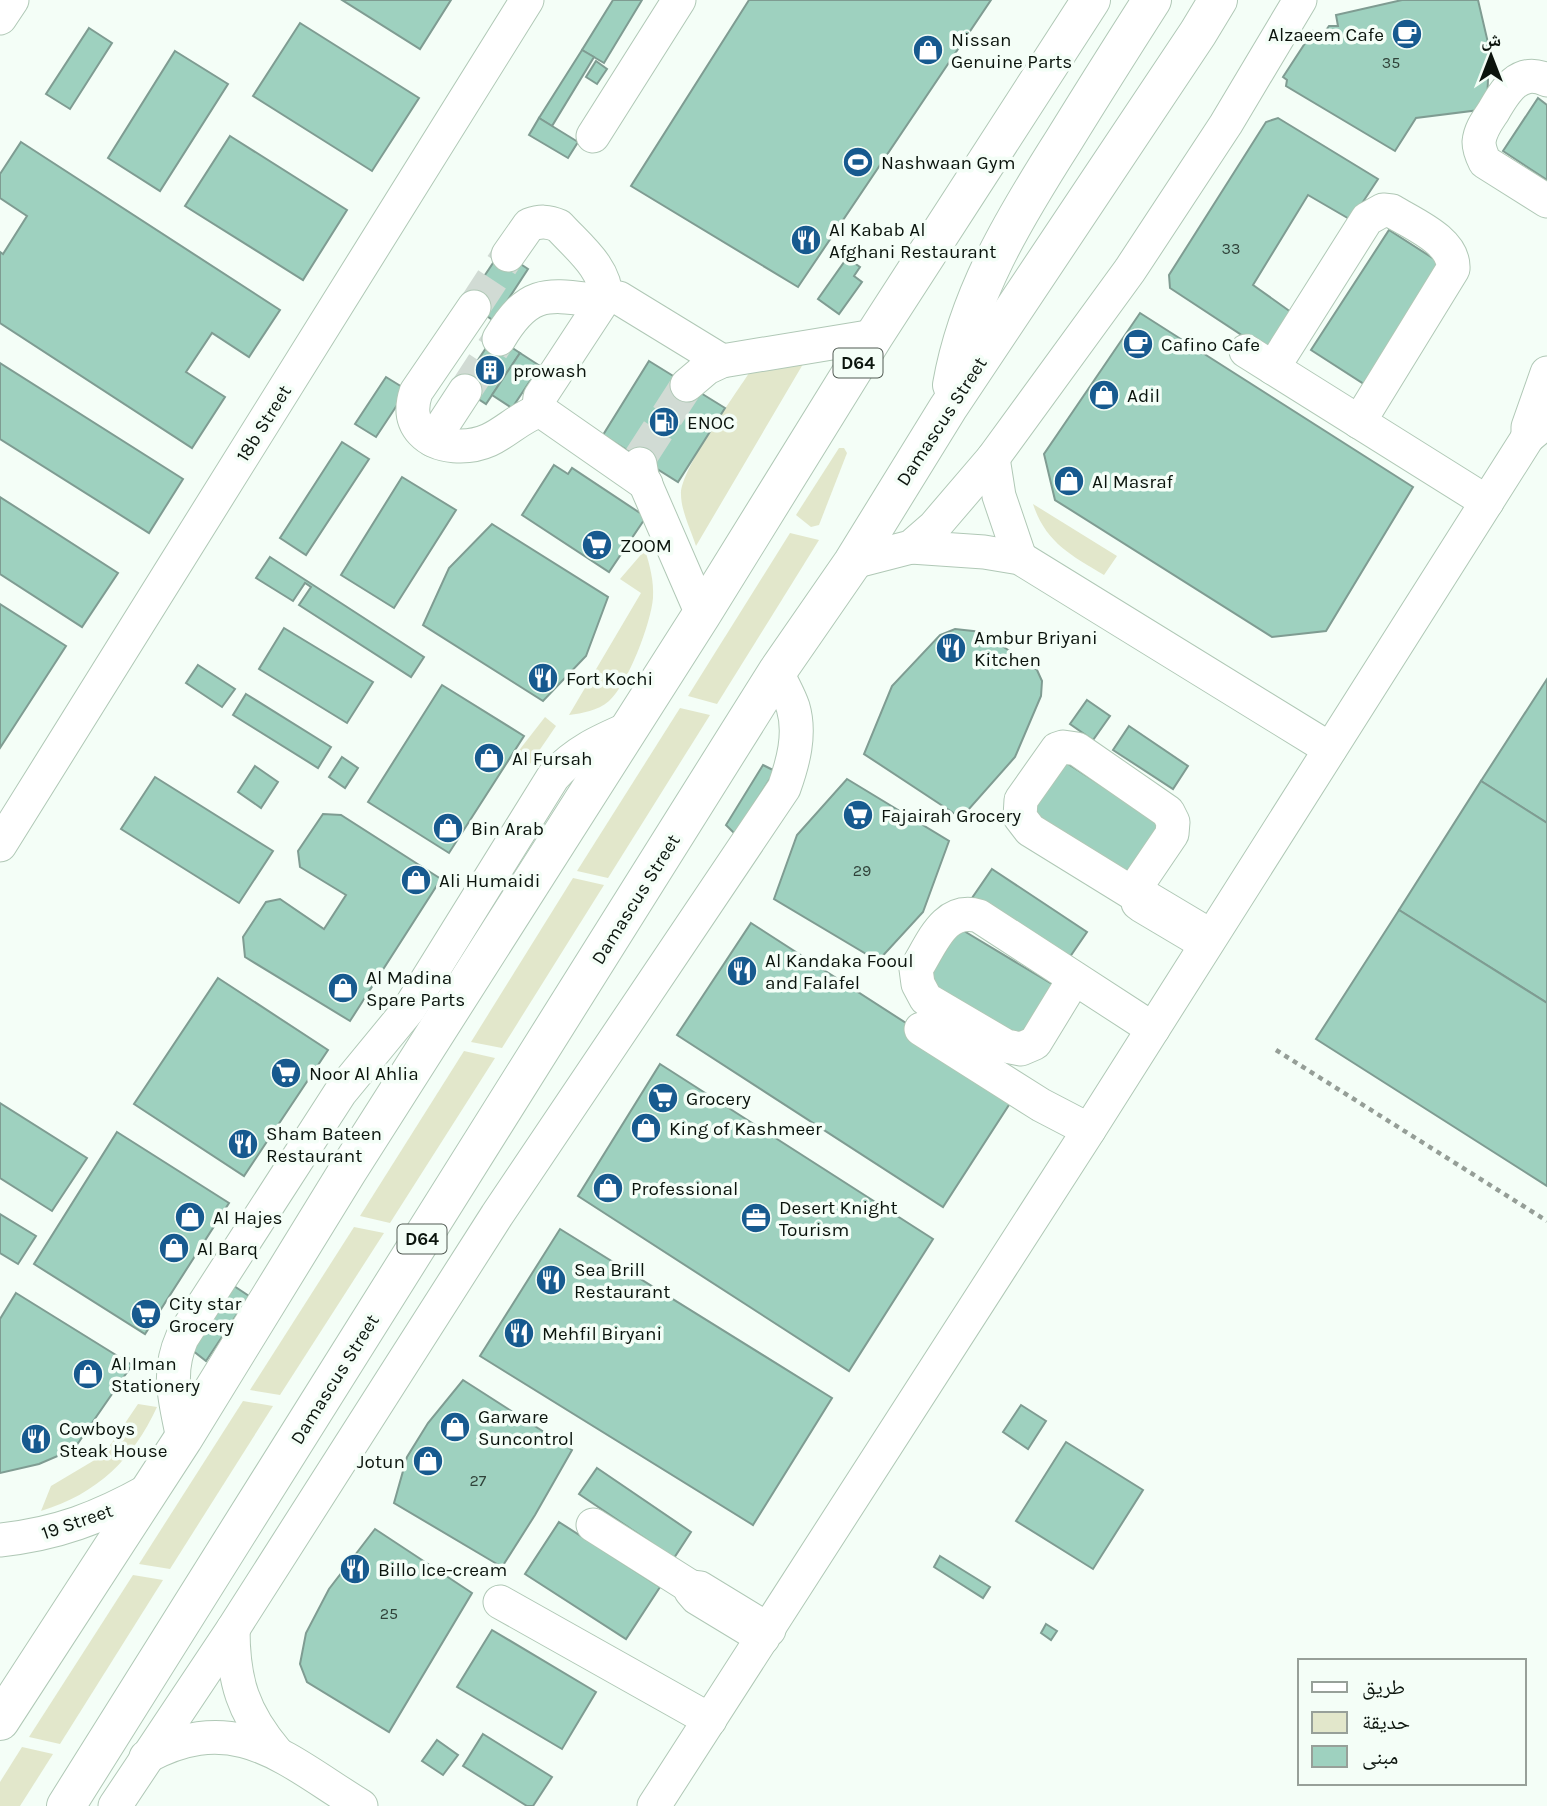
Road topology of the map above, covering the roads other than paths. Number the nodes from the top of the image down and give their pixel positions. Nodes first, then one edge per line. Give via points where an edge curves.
1 (12, 0) edge
2 (527, 0) edge
3 (679, 0) edge
4 (1091, 0) edge
5 (1152, 0) edge
6 (1218, 0) edge
7 (1246, 0) edge
8 (1300, 0) edge
9 (0, 18) edge
10 (1198, 33) junction
11 (1547, 80) edge
12 (593, 136) dead end
13 (1547, 201) edge
14 (508, 255) tunnel mouth
15 (604, 300) junction
16 (474, 307) tunnel mouth
17 (874, 337) junction
18 (499, 339) tunnel mouth
19 (722, 361) junction
20 (1547, 373) edge
21 (687, 385) tunnel mouth
22 (465, 391) tunnel mouth
23 (948, 408) junction
24 (541, 410) junction
25 (1359, 422) junction
26 (1538, 429) edge
27 (433, 440) junction
28 (993, 458) junction
29 (1490, 497) junction
30 (911, 547) junction
31 (1020, 558) junction
32 (853, 562) junction
33 (702, 614) junction
34 (777, 672) junction
35 (630, 728) junction
36 (1330, 749) junction
37 (0, 845) edge
38 (1134, 894) junction
39 (1209, 940) junction
40 (1074, 979) junction
41 (921, 1029) dead end
42 (1153, 1029) junction
43 (1089, 1130) junction
44 (183, 1439) junction
45 (149, 1490) junction
46 (593, 1525) dead end
47 (0, 1540) edge
48 (499, 1602) dead end
49 (233, 1629) junction
50 (766, 1634) junction
51 (710, 1720) junction
52 (0, 1721) edge
53 (277, 1753) junction
54 (146, 1757) junction
55 (66, 1806) edge
56 (115, 1806) edge
57 (360, 1806) edge
58 (654, 1806) edge

1 - 9 street
2 - 37 street, 18b Street
3 - 12 street
4 - 17 main road, D64
5 - 23 main road via 996,253 961,344
6 - 10 main road, Damascus Street / D64
7 - 10 main road
8 - 28 street via 1130,270
10 - 23 main road, Damascus Street / D64
11 - 13 street via 1531,76 1513,82 1479,139 1486,162
14 - 15 street via 529,225 544,221 559,226 600,272 606,289
15 - 18 street via 557,296 531,301 511,318
15 - 19 street via 610,296 619,299
15 - 24 street via 540,397
16 - 27 street via 412,404 418,427
17 - 19 street
17 - 33 main road, D64
19 - 21 street
20 - 26 street via 1528,427
22 - 27 street
23 - 32 main road, Damascus Street / D64
24 - 27 street via 489,440 457,445
24 - 33 street via 643,471
25 - 25 street via 1259,359 1367,219 1383,210 1392,211 1446,245 1453,269
25 - 29 street via 1393,443 1421,450
26 - 29 street
28 - 30 street
28 - 31 street via 999,496
29 - 36 street
30 - 31 street
30 - 32 street
31 - 36 street
32 - 34 main road, Damascus Street / D64
33 - 35 main road, D64
34 - 49 street via 795,722 796,742 784,788 498,1215
34 - 55 main road, Damascus Street / D64
35 - 44 main road, D64 via 347,1171
35 - 44 street via 587,747 553,777 409,1009 340,1093 181,1338 174,1355 172,1383
36 - 39 street
38 - 38 street via 1172,834 1171,817 1077,749 1057,749 1021,800 1020,817 1030,830
38 - 39 street via 1144,896
39 - 42 street
40 - 40 street via 1035,1043 1021,1049 1006,1046 926,999 916,969 947,920 962,914 979,916
40 - 42 street
41 - 43 street
42 - 43 street
43 - 50 street
44 - 45 main road, D64
45 - 47 street, 19 Street via 74,1526
45 - 52 main road, D64
46 - 50 street
48 - 51 street
49 - 53 street via 237,1683 246,1708
49 - 54 street
50 - 51 street
51 - 58 street
53 - 54 street via 234,1738 211,1736 166,1746
53 - 57 street
54 - 56 street

